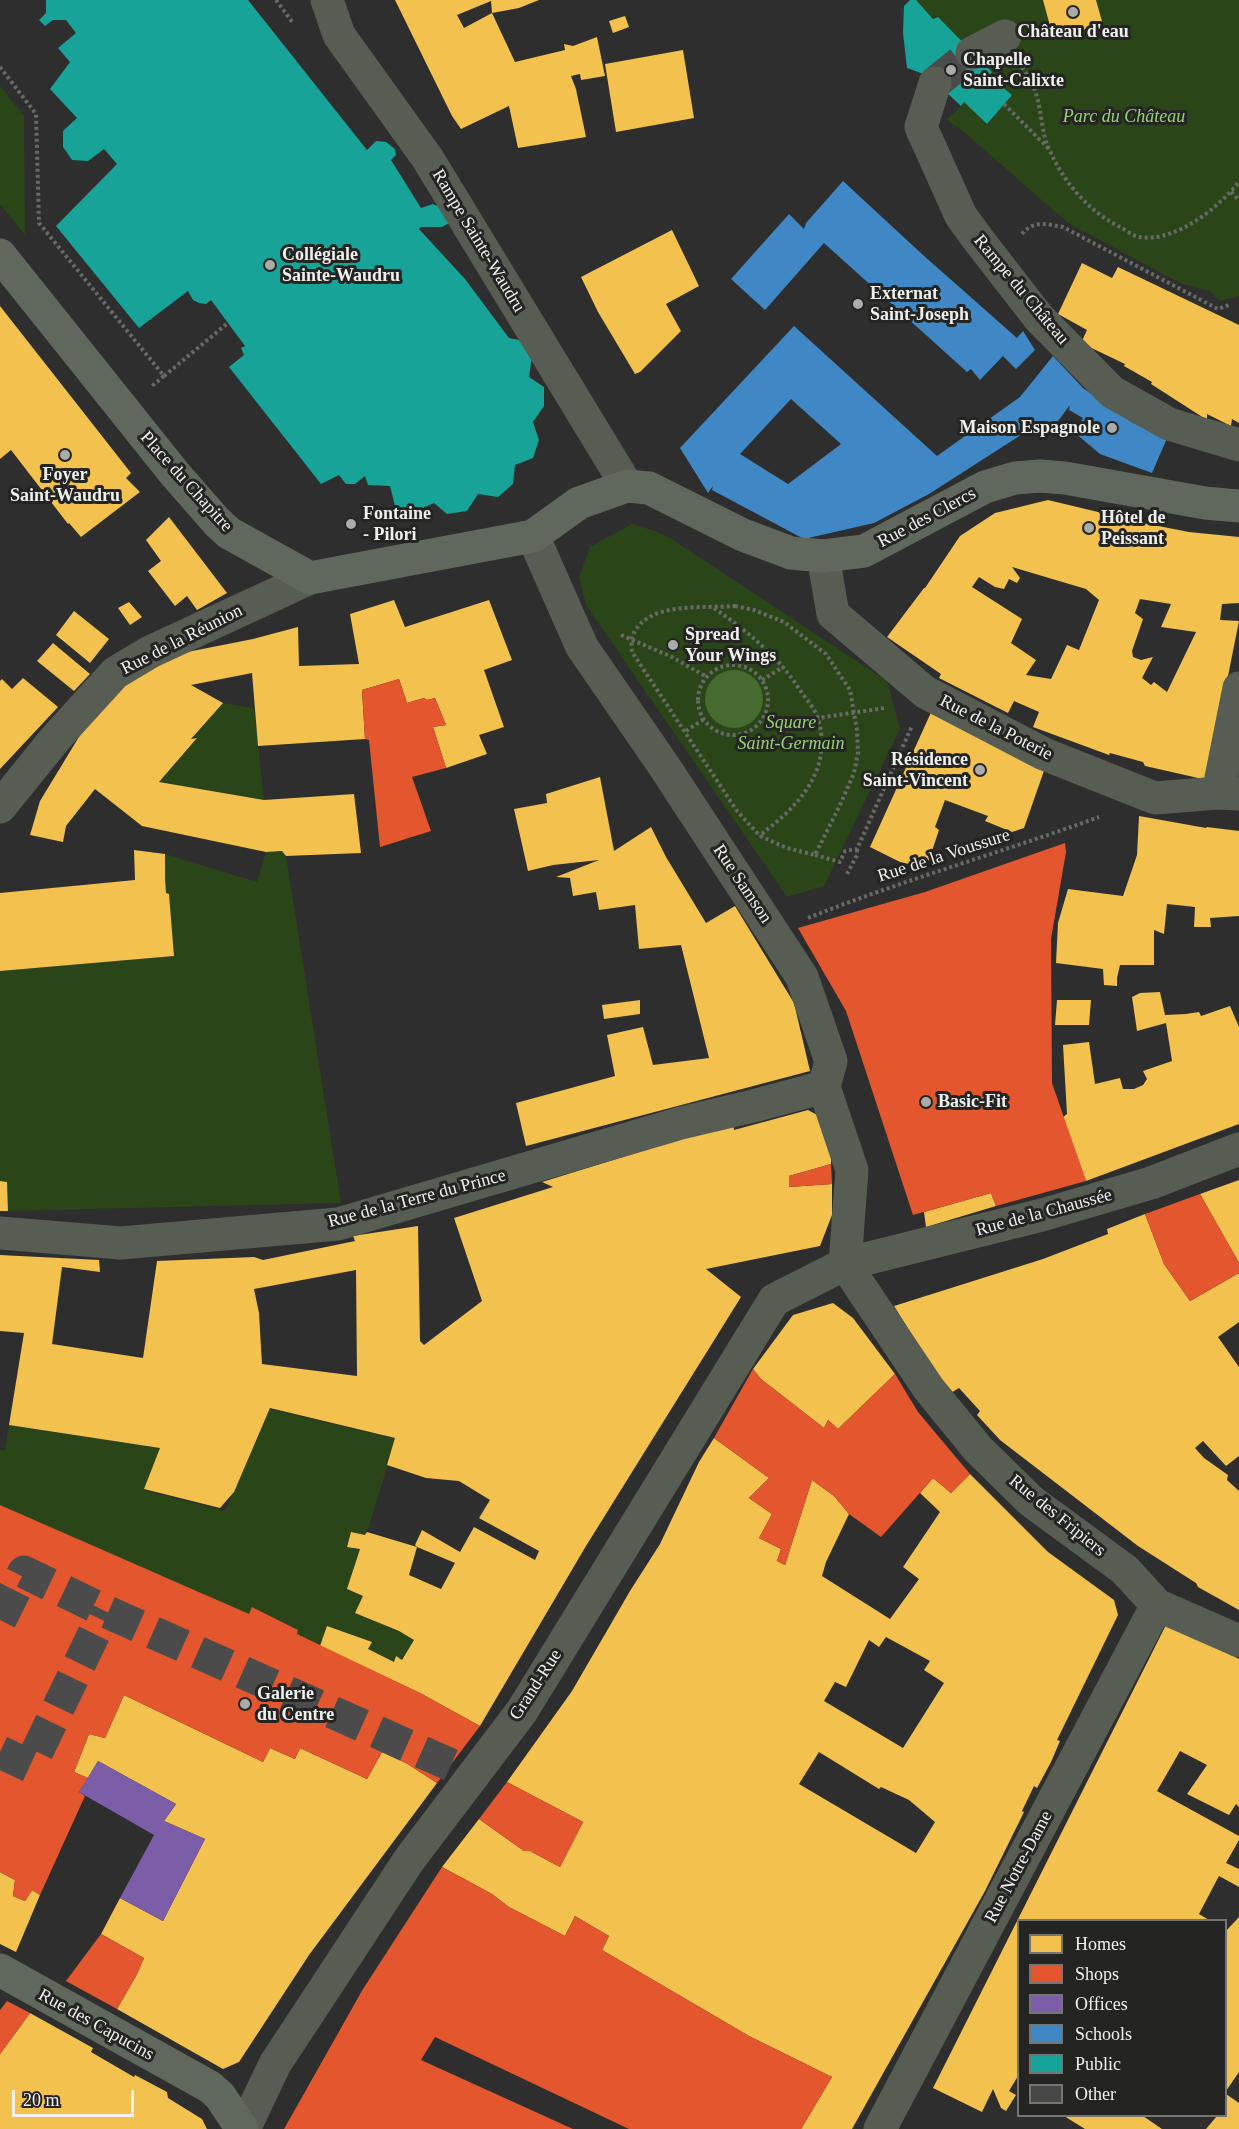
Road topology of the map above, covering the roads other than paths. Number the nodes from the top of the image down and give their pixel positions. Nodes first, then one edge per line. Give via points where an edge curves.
1 (327, 0) edge
2 (1005, 36) road end
3 (972, 52) tunnel mouth
4 (935, 83) tunnel mouth
5 (0, 255) edge
6 (1239, 445) edge
7 (627, 486) junction
8 (1239, 506) edge
9 (533, 536) junction
10 (823, 556) junction
11 (310, 578) junction
12 (1239, 688) edge
13 (1228, 794) edge
14 (0, 807) edge
15 (824, 1087) junction
16 (1239, 1149) edge
17 (0, 1233) edge
18 (845, 1264) junction
19 (1157, 1605) junction
20 (1239, 1641) edge
21 (0, 1970) edge
22 (243, 2129) edge
23 (880, 2129) edge

1 - 7 street, Rampe Sainte-Waudru via 339,35 428,159
2 - 3 street
4 - 6 street, Rampe du Château via 921,127 961,216 1039,318 1112,392 1169,424
5 - 11 street, Place du Chapitre via 217,522 229,533
7 - 9 street via 579,503
7 - 10 street, Rue des Clercs via 649,488 743,535 791,553
8 - 10 street, Rue des Clercs via 1065,478 1015,478 985,488 864,550
9 - 11 street
9 - 15 street, Rue Samson via 582,647 802,977 831,1061
10 - 13 street, Rue de la Poterie via 833,614 925,692 1044,754 1155,798
11 - 14 street, Rue de la Réunion via 150,652 115,673
12 - 13 street
15 - 17 street, Rue de la Terre du Prince via 681,1123 338,1224 121,1243
15 - 18 street via 852,1170
16 - 18 street, Rue de la Chaussée via 1151,1183 1042,1215
18 - 19 street, Rue des Fripiers via 929,1389 978,1449 1031,1501 1125,1570
18 - 22 street, Grand-Rue via 774,1300 522,1711 461,1771 409,1860 275,2064
19 - 20 street, Rue des Fripiers
19 - 23 street, Rue Notre-Dame
21 - 22 street, Rue des Capucins via 210,2087

